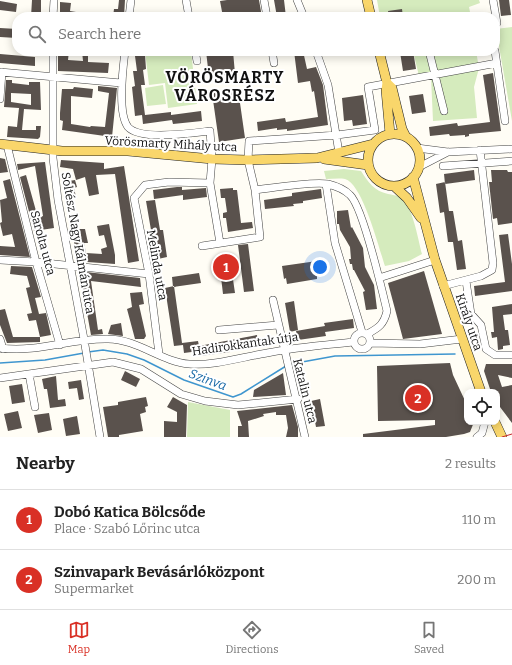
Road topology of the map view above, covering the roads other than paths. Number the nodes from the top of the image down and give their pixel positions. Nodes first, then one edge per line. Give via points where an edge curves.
1 (54, 0) edge
2 (131, 0) edge
3 (186, 0) edge
4 (264, 0) edge
5 (297, 0) edge
6 (367, 0) edge
7 (493, 0) edge
8 (53, 12) edge
9 (130, 12) edge
10 (188, 12) edge
11 (266, 12) edge
12 (302, 12) edge
13 (370, 12) edge
14 (495, 12) edge
15 (53, 56) edge
16 (125, 56) edge
17 (196, 56) edge
18 (273, 56) edge
19 (318, 56) edge
20 (380, 56) edge
21 (430, 56) edge
22 (495, 56) edge
23 (197, 61) dead end
24 (274, 63) dead end
25 (496, 63) junction
26 (1, 72) edge
27 (434, 75) junction
28 (53, 76) junction
29 (122, 83) junction
30 (388, 84) junction
31 (0, 99) edge
32 (444, 111) dead end
33 (505, 121) dead end
34 (390, 134) junction
35 (336, 135) junction
36 (406, 137) junction
37 (373, 144) junction
38 (4, 145) edge
39 (417, 148) junction
40 (52, 149) junction
41 (512, 149) edge
42 (480, 150) junction
43 (448, 152) junction
44 (339, 153) junction
45 (316, 158) junction
46 (212, 159) junction
47 (248, 160) junction
48 (512, 161) edge
49 (481, 163) junction
50 (368, 165) junction
51 (443, 166) dead end
52 (419, 167) junction
53 (413, 177) junction
54 (210, 183) junction
55 (326, 184) junction
56 (394, 186) junction
57 (255, 190) junction
58 (425, 224) junction
59 (220, 243) junction
60 (202, 246) dead end
61 (0, 260) edge
62 (435, 260) junction
63 (36, 262) junction
64 (71, 266) junction
65 (149, 274) junction
66 (379, 278) junction
67 (466, 280) junction
68 (443, 286) junction
69 (274, 300) dead end
70 (278, 325) junction
71 (219, 330) dead end
72 (364, 333) junction
73 (0, 339) edge
74 (462, 339) junction
75 (85, 342) junction
76 (354, 342) junction
77 (370, 343) junction
78 (60, 345) junction
79 (1, 349) edge
80 (284, 350) junction
81 (159, 354) junction
82 (512, 355) edge
83 (88, 360) junction
84 (29, 374) junction
85 (0, 378) edge
86 (480, 389) edge
87 (298, 399) junction
88 (35, 407) dead end
89 (484, 425) edge
90 (496, 425) edge
91 (100, 437) edge
92 (305, 437) edge
93 (477, 437) edge
94 (502, 437) edge

1 - 8 street
2 - 9 street
3 - 10 street
4 - 11 street
5 - 12 street
6 - 13 main road
7 - 14 street
15 - 28 street, Soltész Nagy Kálmán utca
16 - 29 street
17 - 23 street
18 - 24 street
19 - 35 street via 328,85
20 - 30 main road
21 - 27 street
22 - 25 street
25 - 27 street
25 - 33 street
26 - 28 street
26 - 31 street
27 - 30 street
27 - 32 street
28 - 29 street
28 - 40 street, Soltész Nagy Kálmán utca
29 - 46 street via 124,119 129,128 139,133 162,135 210,131
30 - 34 main road via 386,90
30 - 35 street, Vörösmarty Mihály utca via 368,87 375,130
30 - 36 main road via 392,88
34 - 36 main road
34 - 37 main road
35 - 44 street
35 - 47 street, Vörösmarty Mihály utca via 249,141
36 - 39 main road
37 - 44 main road, Vörösmarty Mihály utca
37 - 50 main road via 368,154
38 - 40 main road, Vörösmarty Mihály utca
38 - 63 street, Sarolta utca
39 - 43 street
39 - 52 main road via 420,157
40 - 46 main road, Vörösmarty Mihály utca via 78,152 128,151
40 - 64 street, Soltész Nagy Kálmán utca via 58,200
41 - 42 street
42 - 43 street
42 - 49 street
43 - 52 street
44 - 45 main road, Vörösmarty Mihály utca
45 - 47 main road, Vörösmarty Mihály utca
45 - 50 main road, Vörösmarty Mihály utca
46 - 47 main road, Vörösmarty Mihály utca
46 - 54 street
47 - 57 street
48 - 49 street
49 - 51 street
49 - 67 street via 493,263 492,270
50 - 56 main road via 377,180
52 - 53 main road
53 - 56 main road via 406,183
53 - 58 main road, Király utca
54 - 59 street
54 - 65 street, Melinda utca via 169,182 145,185 134,198
55 - 57 street
55 - 66 street via 339,187 351,195 357,206
55 - 72 street via 335,243
56 - 58 main road, Király utca via 408,198
57 - 59 street via 260,237
58 - 62 main road, Király utca
59 - 60 street
61 - 63 street
62 - 66 street
62 - 68 main road, Király utca
63 - 64 street
63 - 78 street, Sarolta utca
64 - 65 street
64 - 75 street, Soltész Nagy Kálmán utca
65 - 81 street, Melinda utca
66 - 72 street via 387,311 385,320 379,328
67 - 68 street
67 - 82 street via 471,314 481,325 486,349 495,355
68 - 74 main road, Király utca
69 - 70 street, Katalin utca
70 - 71 street
70 - 80 street, Katalin utca
72 - 76 street via 356,336
72 - 77 street via 370,338
73 - 79 street
74 - 77 street via 420,344
74 - 86 main road, Király utca
75 - 78 street, Hadirokkantak útja
75 - 81 street, Hadirokkantak útja via 110,339 134,344
75 - 83 street, Soltész Nagy Kálmán utca
76 - 77 street via 361,349
76 - 80 street, Hadirokkantak útja
78 - 79 street, Hadirokkantak útja via 18,351
80 - 81 street, Hadirokkantak útja via 204,364 189,364
80 - 87 street, Katalin utca
83 - 84 street
83 - 87 street via 134,366 181,394 205,401 238,405
83 - 91 street, Soltész Nagy Kálmán utca
84 - 85 street
84 - 88 street
87 - 92 street, Katalin utca
89 - 93 street via 482,433
90 - 94 main road

